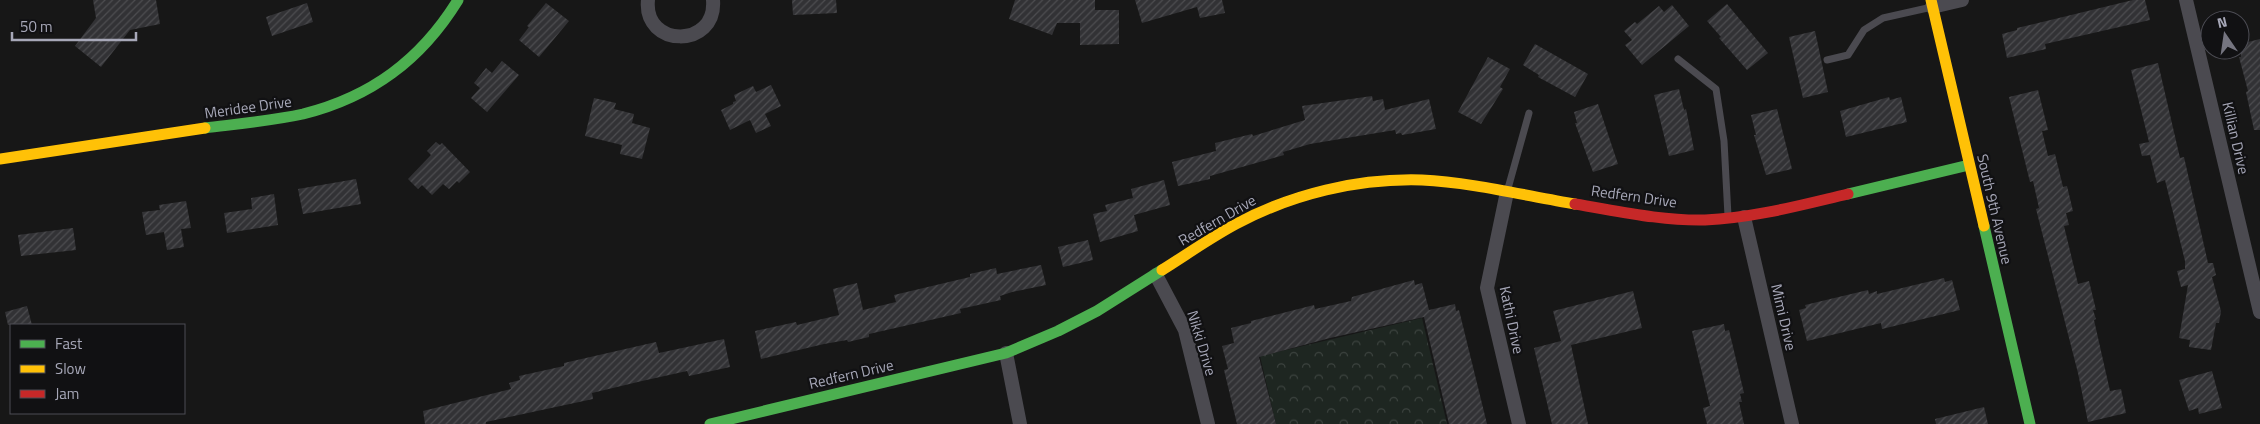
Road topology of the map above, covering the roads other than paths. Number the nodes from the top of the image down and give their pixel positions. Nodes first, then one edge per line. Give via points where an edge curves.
1 (458, 0) edge
2 (648, 0) edge
3 (713, 0) edge
4 (1962, 0) edge
5 (2186, 0) edge
6 (1931, 4) edge
7 (1678, 58) dead end
8 (1827, 60) dead end
9 (1529, 113) dead end
10 (0, 159) edge
11 (1970, 165) junction
12 (1506, 192) junction
13 (1744, 217) junction
14 (1728, 218) junction
15 (1156, 275) junction
16 (2260, 312) edge
17 (1006, 353) junction
18 (710, 424) edge
19 (1020, 424) edge
20 (1208, 424) edge
21 (1519, 424) edge
22 (1792, 424) edge
23 (2030, 424) edge

1 - 10 street, Meridee Drive via 435,35 409,62 372,88 330,106 301,114
2 - 3 street via 654,25 677,38 691,36 704,28 712,15
4 - 6 street
5 - 16 street, Killian Drive
6 - 8 lane via 1884,18 1864,30 1848,55
6 - 11 street, South 9th Avenue
7 - 14 lane via 1716,89 1724,141
9 - 12 lane
11 - 13 street, Redfern Drive
11 - 23 street, South 9th Avenue
12 - 14 street, Redfern Drive via 1650,217
12 - 15 street, Redfern Drive via 1400,180 1310,194 1236,224
12 - 21 street, Kathi Drive via 1486,288
13 - 14 street, Redfern Drive
13 - 22 street, Mimi Drive
15 - 17 street, Redfern Drive via 1082,319
15 - 20 street, Nikki Drive via 1185,330
17 - 18 street, Redfern Drive
17 - 19 street

